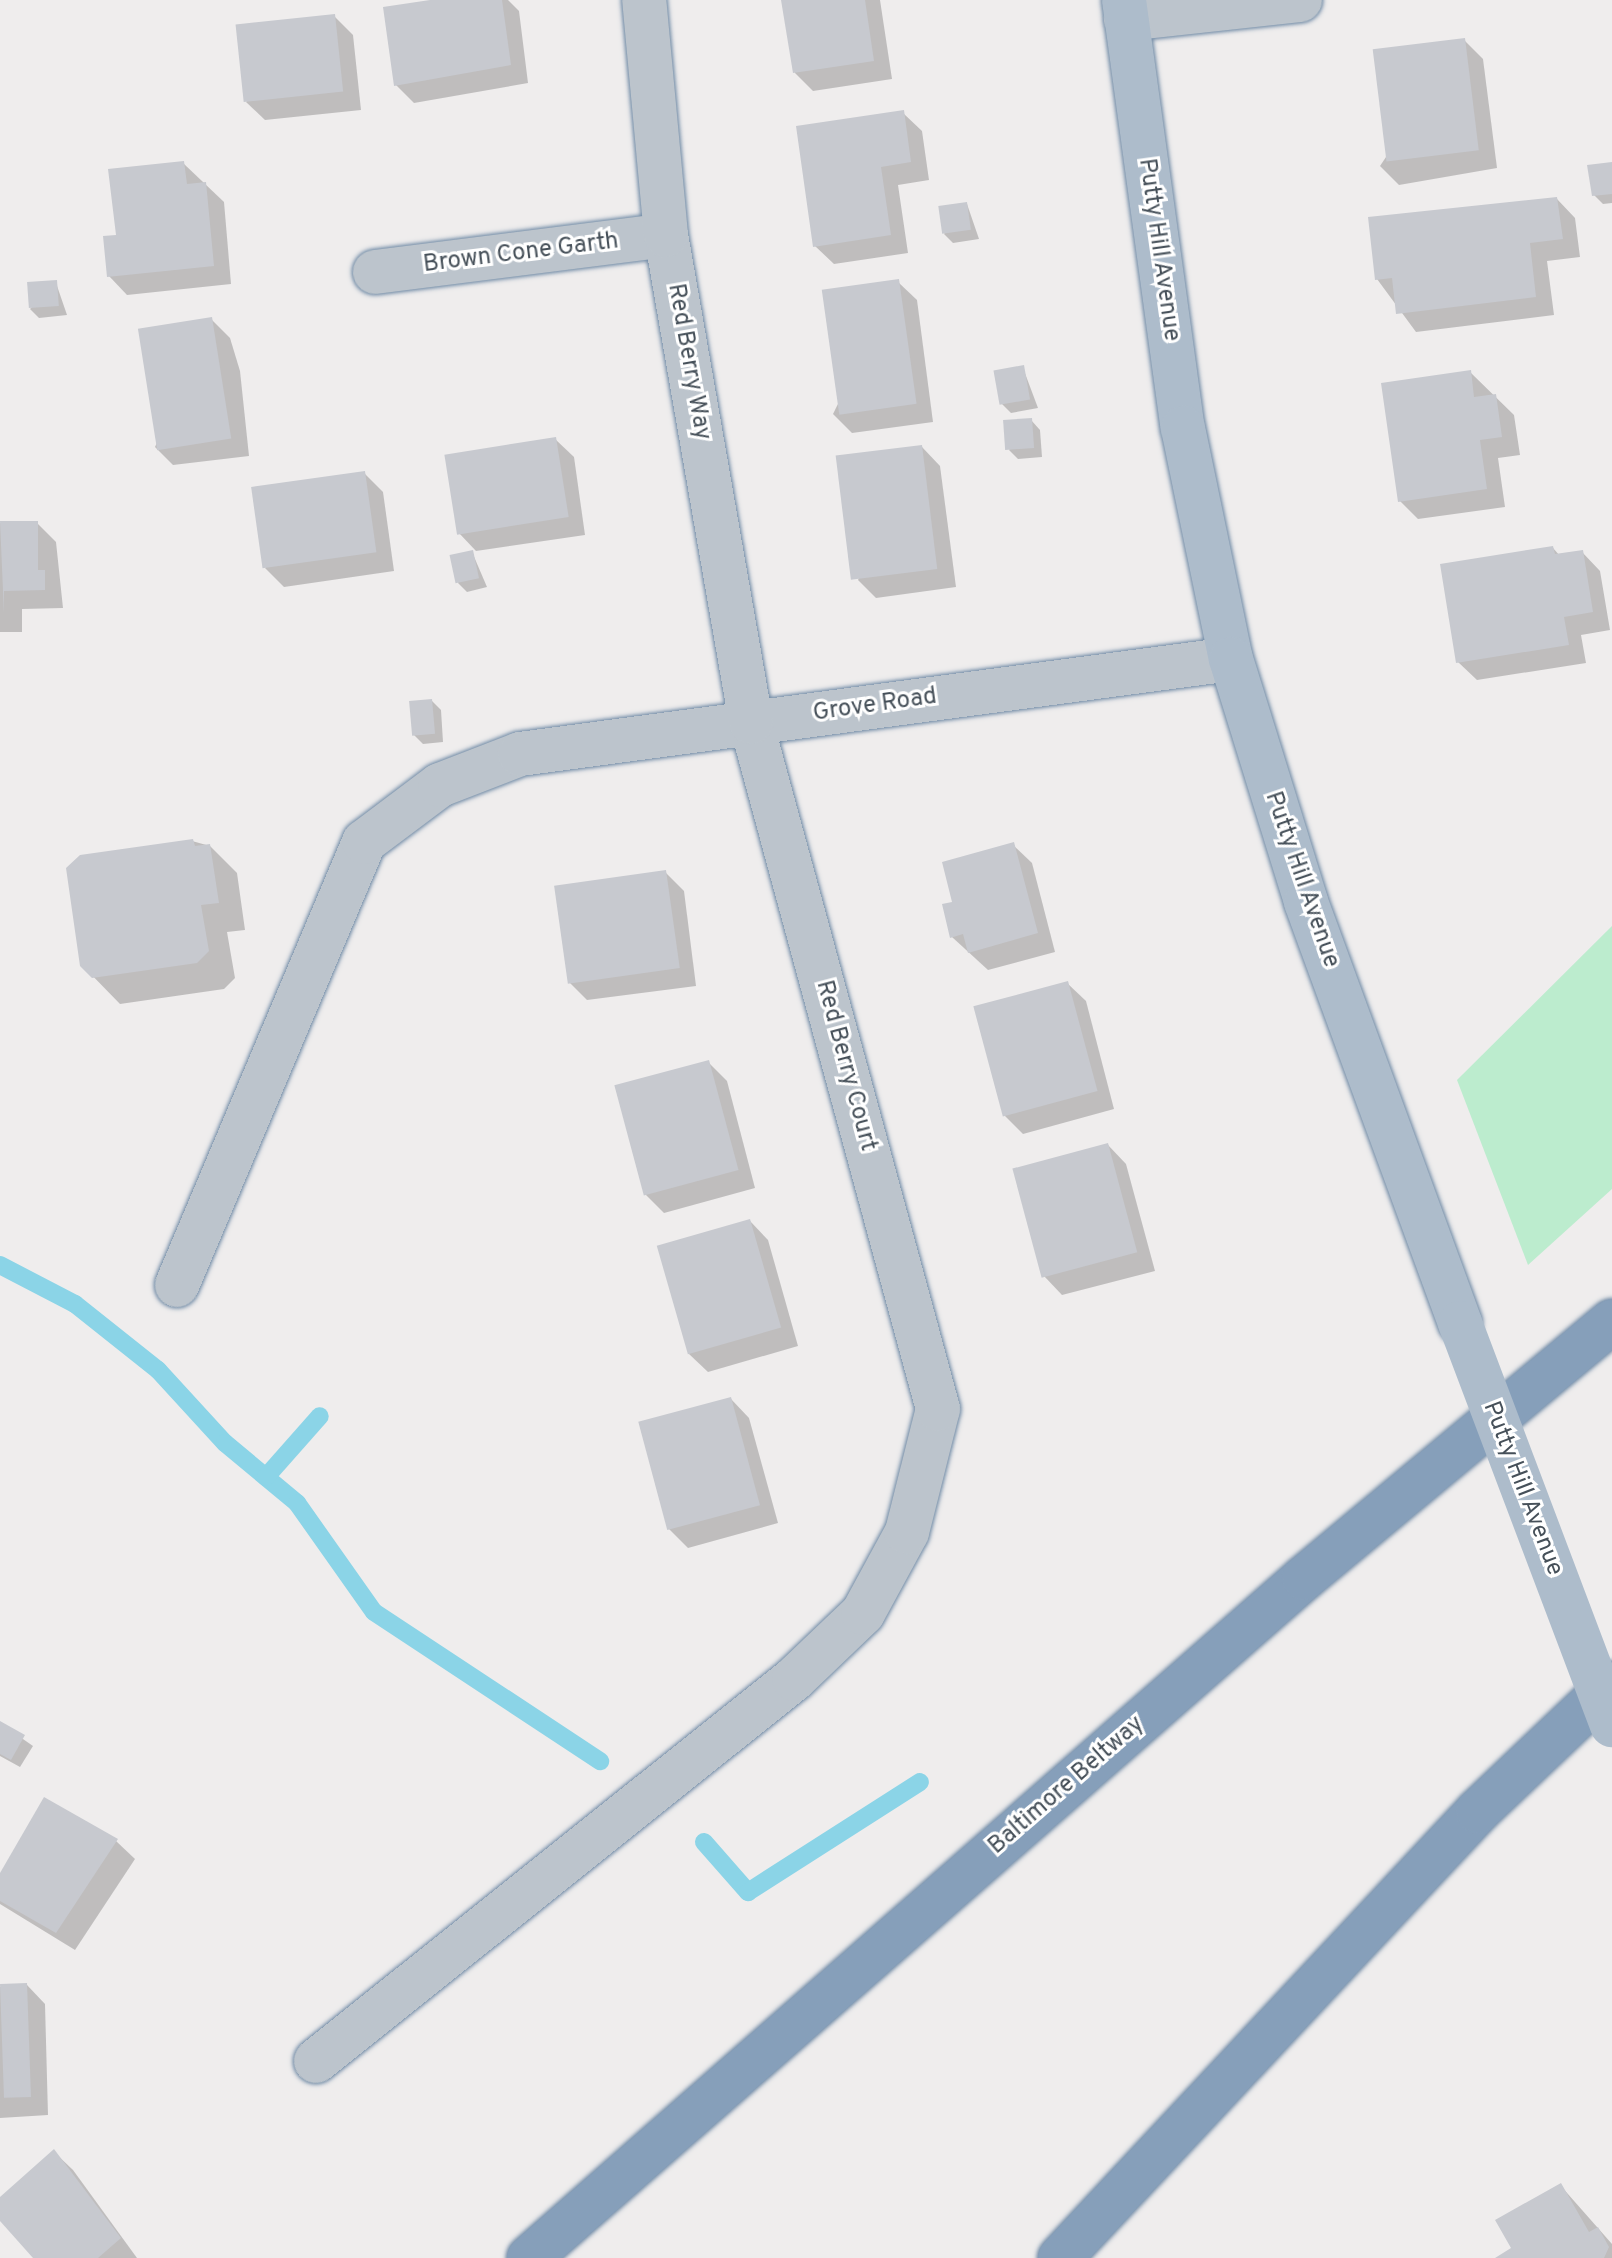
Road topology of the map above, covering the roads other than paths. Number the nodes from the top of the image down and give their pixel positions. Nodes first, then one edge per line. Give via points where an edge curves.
1 (644, 0) edge
2 (1300, 0) edge
3 (1125, 10) edge
4 (666, 235) junction
5 (375, 272) dead end
6 (1231, 659) junction
7 (751, 722) junction
8 (177, 1285) dead end
9 (1612, 1321) edge
10 (1612, 1684) edge
11 (1612, 1725) edge
12 (316, 2061) dead end
13 (1153, 2155) junction
14 (529, 2258) edge
15 (1060, 2258) edge
16 (1067, 2258) edge

1 - 4 street, Red Berry Way
2 - 3 street
3 - 6 main road, Putty Hill Avenue via 1183,428
4 - 5 street, Brown Cone Garth
4 - 7 street, Red Berry Way
6 - 7 street, Grove Road
6 - 11 main road, Putty Hill Avenue, bridge via 1306,902
7 - 8 street, Grove Road via 520,754 440,785 364,842
7 - 12 street, Red Berry Court via 938,1409 907,1532 863,1613 794,1679
9 - 14 highway, Baltimore Beltway via 1304,1578
10 - 13 highway via 1478,1811
13 - 15 highway
13 - 16 highway

